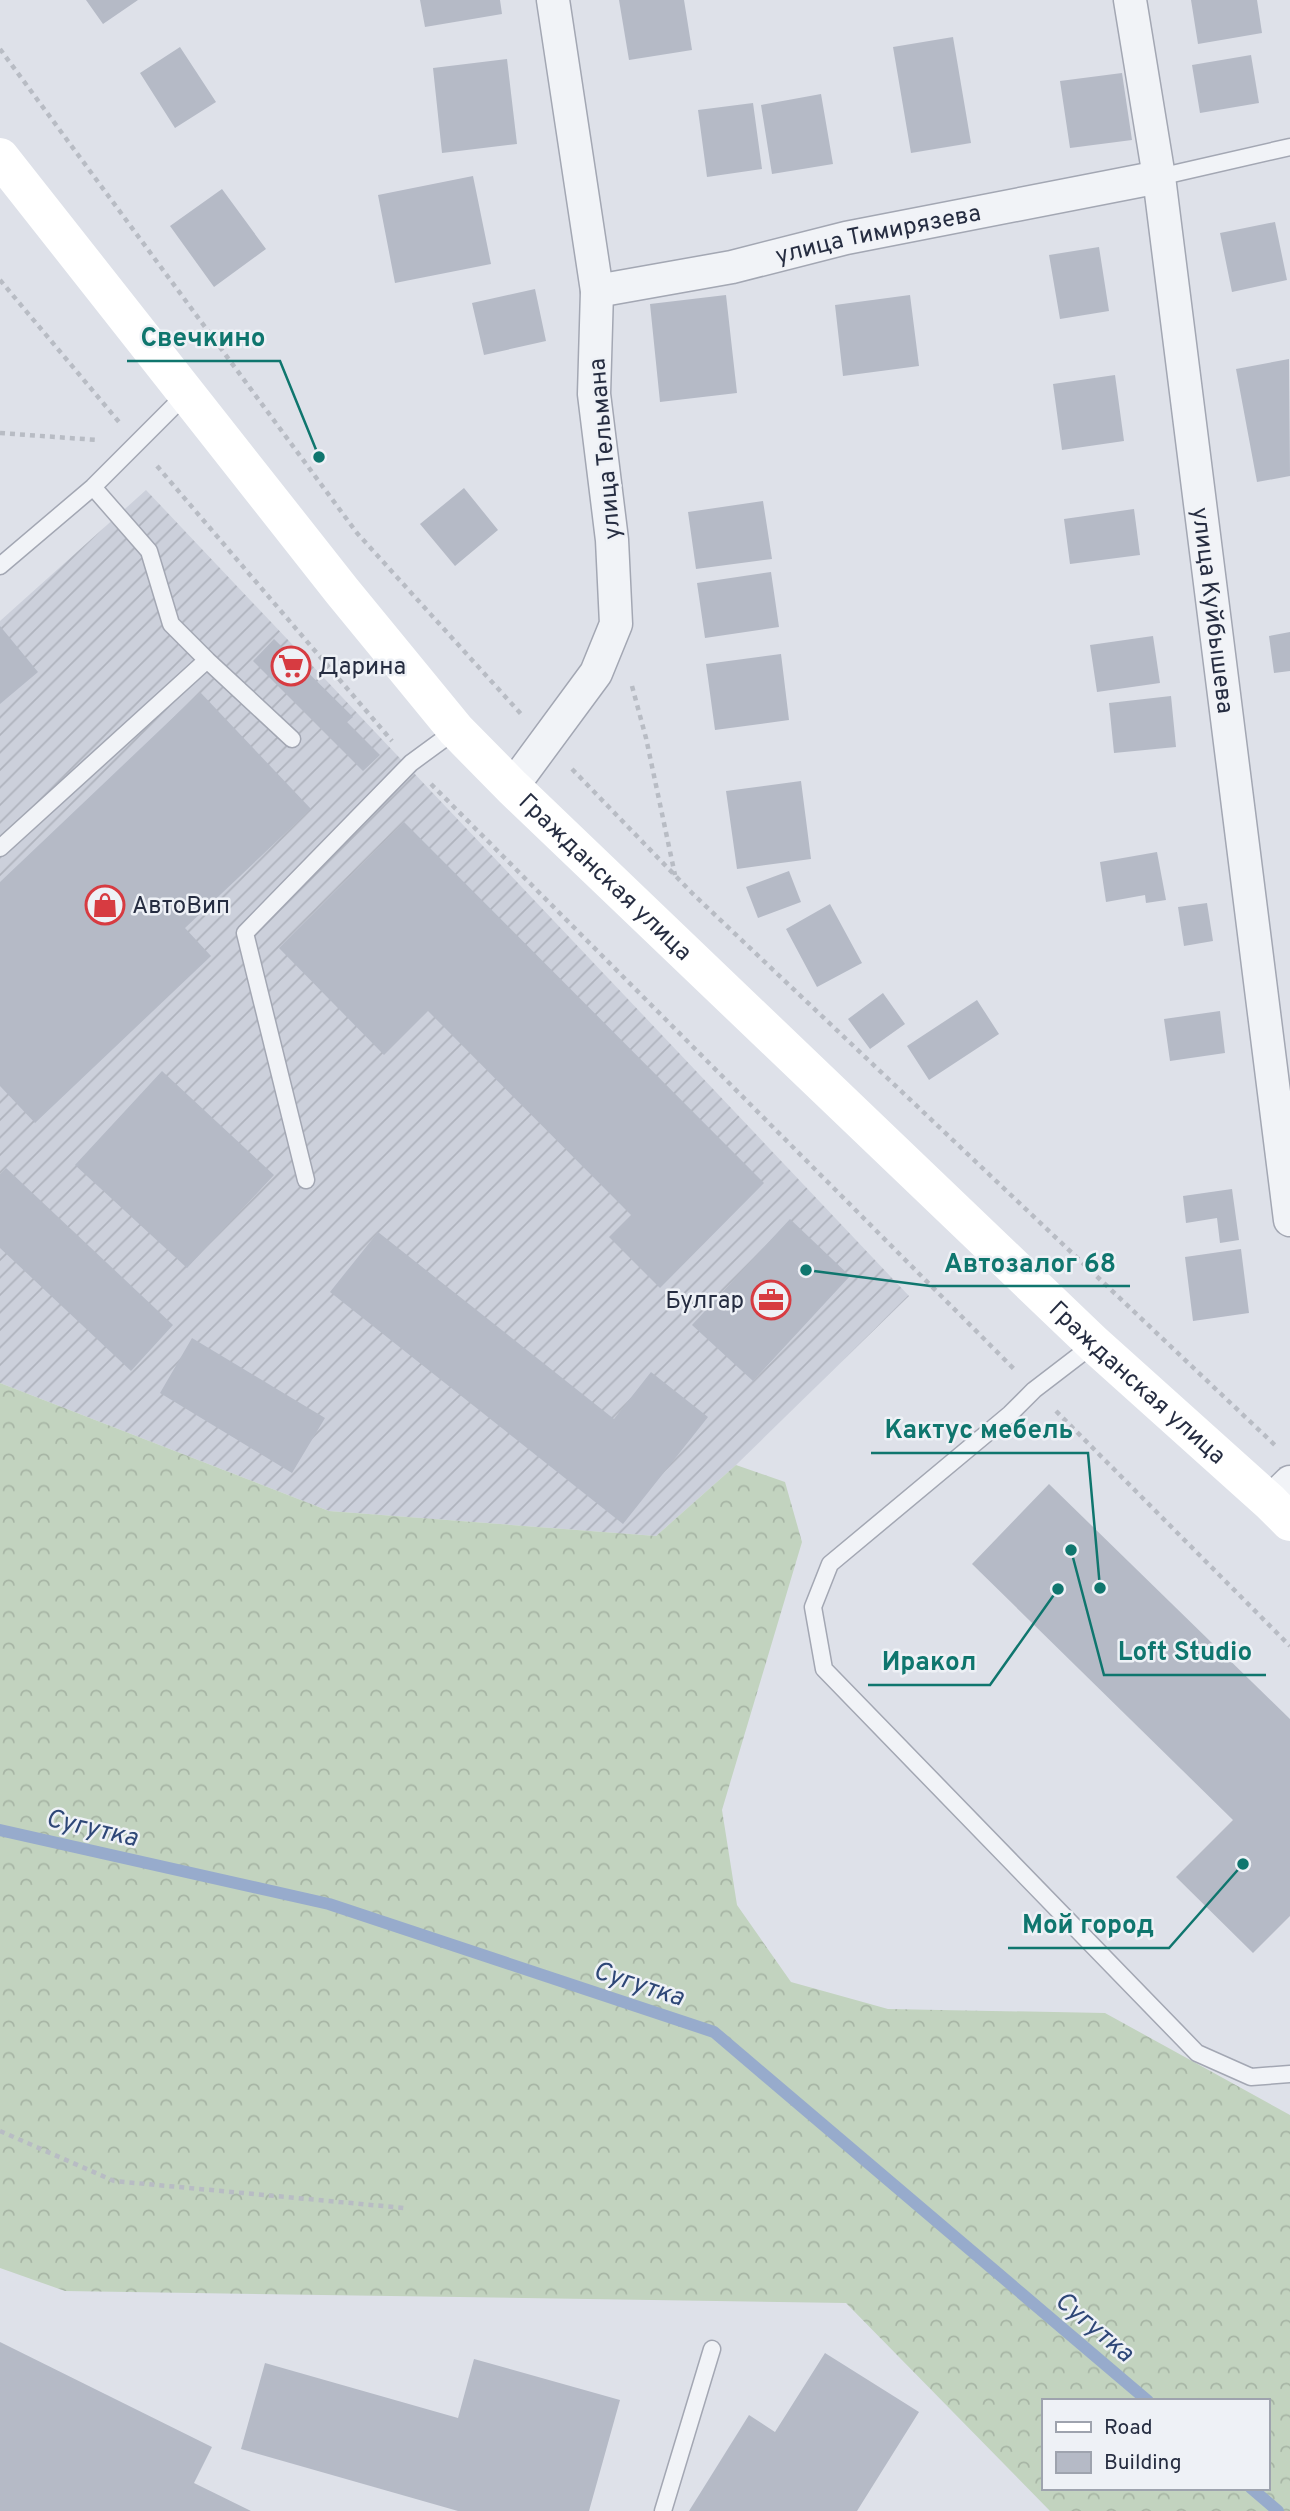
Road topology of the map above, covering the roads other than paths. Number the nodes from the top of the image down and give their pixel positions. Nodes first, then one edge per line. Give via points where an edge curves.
1 (554, 0) edge
2 (1129, 0) edge
3 (1290, 146) edge
4 (0, 157) edge
5 (1158, 177) junction
6 (597, 291) junction
7 (186, 394) junction
8 (93, 487) junction
9 (0, 566) edge
10 (207, 660) junction
11 (456, 730) junction
12 (292, 739) dead end
13 (512, 787) junction
14 (0, 848) edge
15 (306, 1180) dead end
16 (1290, 1220) edge
17 (1094, 1344) junction
18 (1283, 1502) edge
19 (1290, 2074) edge
20 (712, 2349) dead end
21 (663, 2511) edge

1 - 6 street, улица Тельмана
2 - 5 street, улица Куйбышева
3 - 5 lane
4 - 7 main road, Гражданская улица
5 - 6 street, улица Тимирязева via 846,238 733,268
5 - 16 street, улица Куйбышева
6 - 13 street, улица Тельмана via 594,394 612,540 616,624 596,673
7 - 8 lane
7 - 11 main road, Гражданская улица
8 - 9 lane
8 - 10 lane via 149,551 171,624
10 - 12 lane
10 - 14 lane
11 - 13 main road, Гражданская улица
11 - 15 lane via 411,763 245,933
13 - 17 main road, Гражданская улица
17 - 18 main road, Гражданская улица
17 - 19 lane via 830,1564 813,1607 824,1669 1197,2053 1251,2077
20 - 21 lane

